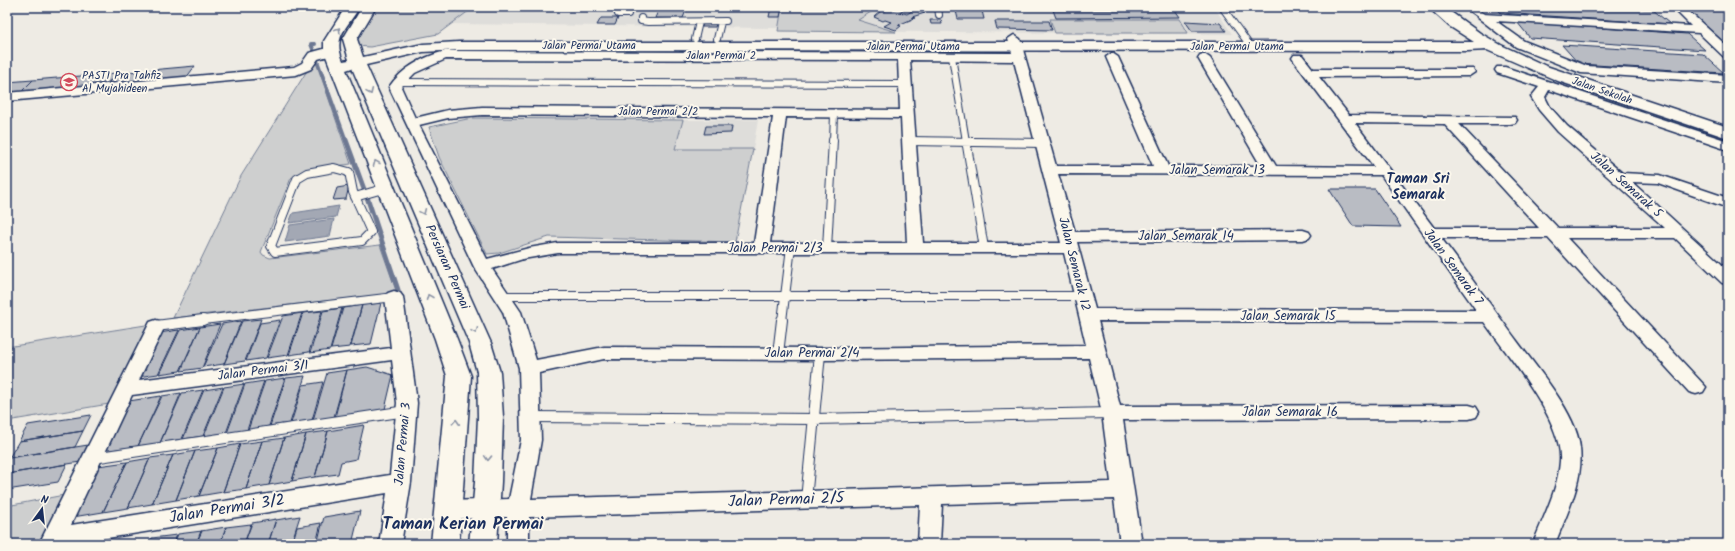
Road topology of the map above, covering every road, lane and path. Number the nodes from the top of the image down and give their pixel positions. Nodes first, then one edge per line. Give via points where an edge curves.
1 (353, 7) edge
2 (369, 7) edge
3 (622, 7) edge
4 (938, 7) edge
5 (1222, 7) edge
6 (1435, 7) edge
7 (1445, 7) edge
8 (1469, 7) edge
9 (1678, 7) edge
10 (628, 14) dead end
11 (939, 15) dead end
12 (1483, 16) junction
13 (641, 18) dead end
14 (699, 22) junction
15 (1451, 22) junction
16 (1702, 30) junction
17 (696, 39) junction
18 (717, 39) junction
19 (1446, 40) junction
20 (1485, 42) junction
21 (1249, 43) junction
22 (1724, 46) edge
23 (677, 47) junction
24 (1017, 48) junction
25 (1728, 54) edge
26 (904, 57) junction
27 (952, 57) junction
28 (1112, 57) dead end
29 (1204, 58) dead end
30 (1298, 58) dead end
31 (343, 59) junction
32 (1501, 70) dead end
33 (1469, 72) dead end
34 (1310, 73) junction
35 (1728, 79) edge
36 (398, 82) junction
37 (906, 84) junction
38 (1546, 86) junction
39 (7, 97) edge
40 (780, 113) junction
41 (834, 114) junction
42 (907, 114) junction
43 (1345, 119) junction
44 (1448, 120) junction
45 (1510, 120) dead end
46 (411, 123) junction
47 (1728, 133) edge
48 (909, 141) junction
49 (968, 142) junction
50 (1042, 143) junction
51 (1728, 146) edge
52 (1050, 170) junction
53 (1162, 170) junction
54 (1271, 170) junction
55 (1385, 171) junction
56 (1618, 177) junction
57 (386, 188) junction
58 (356, 197) junction
59 (1728, 203) edge
60 (1428, 233) junction
61 (1553, 233) junction
62 (1678, 233) junction
63 (1303, 235) dead end
64 (1069, 243) junction
65 (762, 248) junction
66 (791, 248) junction
67 (827, 248) junction
68 (915, 248) junction
69 (984, 248) junction
70 (482, 267) junction
71 (1728, 279) edge
72 (502, 296) junction
73 (1082, 296) junction
74 (394, 297) joint
75 (784, 297) junction
76 (1087, 315) junction
77 (1488, 316) junction
78 (156, 326) joint
79 (1096, 351) junction
80 (400, 354) junction
81 (778, 354) junction
82 (820, 354) junction
83 (529, 368) junction
84 (1696, 387) dead end
85 (125, 389) junction
86 (407, 410) junction
87 (1469, 412) dead end
88 (1112, 413) junction
89 (531, 417) junction
90 (814, 419) junction
91 (92, 459) junction
92 (400, 482) junction
93 (1123, 490) junction
94 (931, 496) junction
95 (806, 500) junction
96 (518, 508) junction
97 (486, 509) junction
98 (449, 510) junction
99 (52, 540) edge
100 (390, 544) edge
101 (445, 544) edge
102 (483, 544) edge
103 (518, 544) edge
104 (928, 544) edge
105 (1131, 544) edge
106 (1544, 544) edge

31 -> 1 street via 331,41
2 - 31 street, Persiaran Permai via 350,39
3 - 10 lane via 618,14
4 - 11 lane
5 - 21 lane
6 - 15 street, Jalan Sekolah
7 - 20 street, Jalan Sekolah
8 - 12 lane
9 - 16 street
12 - 16 street
12 - 35 street via 1520,44 1585,70
13 - 14 lane via 642,21 648,22
14 - 17 lane
14 - 18 lane via 724,22
15 - 19 street via 1460,31
15 - 20 street, Jalan Sekolah
16 - 22 street
17 - 18 street, Jalan Permai Utama
17 - 23 street, Jalan Permai Utama
18 - 24 street, Jalan Permai Utama
19 - 20 street, Jalan Permai Utama
19 - 21 street, Jalan Permai Utama
20 - 21 street, Jalan Permai Utama via 1468,47
20 - 47 street, Jalan Sekolah via 1555,75
21 - 24 street, Jalan Permai Utama
22 - 25 street
23 - 24 street, Jalan Permai Utama
23 - 26 street, Jalan Permai 2
23 - 31 street, Jalan Permai Utama via 459,46 423,48
23 - 36 street, Jalan Permai 2 via 445,55 424,63
24 - 27 street, Jalan Permai 2
24 - 50 street, Jalan Semarak 12
26 - 27 street, Jalan Permai 2
26 - 37 street
27 - 49 lane
28 - 53 street
29 - 54 street
30 - 34 street, Jalan Semarak 7
31 - 39 street via 313,56 307,66 296,71
57 -> 31 street, Persiaran Permai
31 -> 97 street, Persiaran Permai via 480,344 489,375
32 - 38 street
33 - 34 street
34 - 43 street, Jalan Semarak 7
36 - 37 lane
36 - 46 street via 395,87
37 - 42 street
38 - 51 street
38 - 56 street, Jalan Semarak 5 via 1538,97 1542,107 1555,122
40 - 41 street, Jalan Permai 2/2
40 - 46 street, Jalan Permai 2/2 via 482,111 448,114
40 - 65 street
41 - 42 street, Jalan Permai 2/2
41 - 67 lane
42 - 48 street
43 - 44 street
43 - 55 street, Jalan Semarak 7
44 - 45 street
44 - 61 street
46 - 70 street
48 - 49 lane
48 - 68 street
49 - 50 lane
49 - 69 lane
50 - 52 street, Jalan Semarak 12
52 - 53 street, Jalan Semarak 13
52 - 64 street, Jalan Semarak 12
53 - 54 street, Jalan Semarak 13
54 - 55 street, Jalan Semarak 13
55 - 60 street, Jalan Semarak 7
56 - 59 street via 1660,179
56 - 62 street, Jalan Semarak 5
57 - 58 lane
98 -> 57 street, Persiaran Permai via 459,376
58 - 58 lane via 349,172 346,170 334,168 301,175 297,179 271,246 276,252 362,241 371,232
60 - 61 street
60 - 77 street, Jalan Semarak 7
61 - 62 street
61 - 84 street
62 - 71 street, Jalan Semarak 5
63 - 64 street, Jalan Semarak 14
64 - 69 street, Jalan Permai 2/3
64 - 73 street, Jalan Semarak 12
65 - 66 street, Jalan Permai 2/3
65 - 70 street, Jalan Permai 2/3 via 558,248 515,255
66 - 67 street, Jalan Permai 2/3
66 - 75 lane
67 - 68 street, Jalan Permai 2/3
68 - 69 street, Jalan Permai 2/3
70 - 72 street
72 - 75 lane
72 - 83 street via 512,312
73 - 75 lane
73 - 76 street, Jalan Semarak 12
74 - 78 lane
74 - 80 street, Jalan Permai 3
75 - 81 lane
76 - 77 street, Jalan Semarak 15
76 - 79 street, Jalan Semarak 12
77 - 106 street, Jalan Semarak 7 via 1543,391 1558,415 1570,445 1570,472
78 - 85 street
79 - 82 street, Jalan Permai 2/4
79 - 88 street, Jalan Semarak 12
80 - 85 street, Jalan Permai 3/1
80 - 86 street, Jalan Permai 3
81 - 82 street, Jalan Permai 2/4
81 - 83 street, Jalan Permai 2/4 via 604,353
82 - 90 lane
83 - 89 street
85 - 91 street
86 - 91 lane
86 - 92 street, Jalan Permai 3
87 - 88 street, Jalan Semarak 16
88 - 90 lane
88 - 93 street, Jalan Semarak 12
89 - 90 lane
89 - 96 street via 532,440
90 - 95 lane
91 - 99 street
92 - 99 street, Jalan Permai 3/2
92 - 100 street, Jalan Permai 3
93 - 94 street, Jalan Permai 2/5
93 - 105 street, Jalan Semarak 12
94 - 95 street, Jalan Permai 2/5
94 - 104 street
95 - 96 street, Jalan Permai 2/5
96 - 97 street, Jalan Permai 2/5
96 - 103 street
97 - 98 street, Jalan Permai 2/5
97 - 102 street, Persiaran Permai
98 - 101 street, Persiaran Permai

